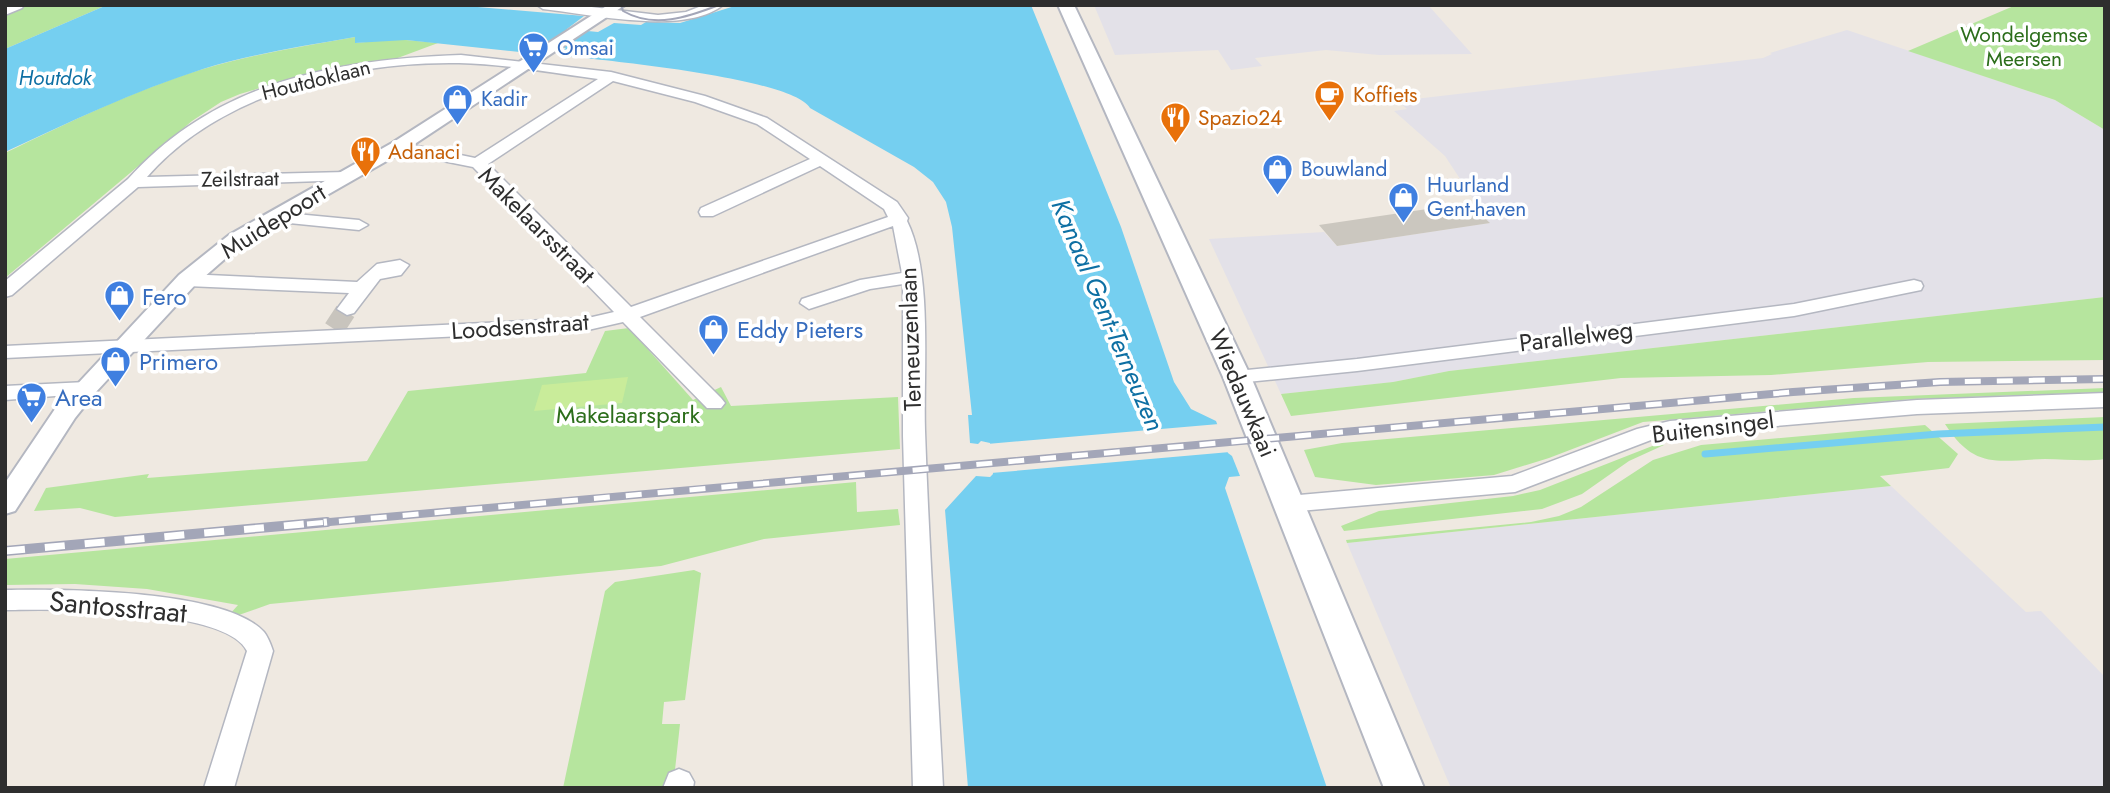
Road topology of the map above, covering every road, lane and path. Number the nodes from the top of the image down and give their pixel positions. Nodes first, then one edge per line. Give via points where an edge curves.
1 (18, 5) edge
2 (543, 5) edge
3 (717, 5) edge
4 (1066, 5) edge
5 (610, 9) edge
6 (5, 11) edge
7 (526, 65) junction
8 (611, 76) junction
9 (398, 147) junction
10 (821, 160) junction
11 (478, 163) junction
12 (346, 177) junction
13 (134, 182) junction
14 (707, 212) dead end
15 (275, 217) junction
16 (900, 218) junction
17 (359, 225) dead end
18 (377, 274) dead end
19 (911, 276) junction
20 (187, 280) junction
21 (1914, 286) dead end
22 (361, 288) junction
23 (5, 291) edge
24 (809, 303) dead end
25 (347, 309) tunnel mouth
26 (627, 315) junction
27 (123, 348) junction
28 (5, 352) edge
29 (1237, 377) junction
30 (86, 388) junction
31 (5, 394) edge
32 (2105, 400) edge
33 (714, 402) dead end
34 (5, 504) edge
35 (1288, 504) junction
36 (5, 600) edge
37 (219, 788) edge
38 (928, 788) edge
39 (1404, 788) edge

1 - 6 street
2 - 5 street
3 - 5 street via 666,19
4 - 29 main road, Wiedauwkaai
5 - 7 street, Muidepoort
7 - 8 street
7 - 9 street, Muidepoort
7 - 13 street, Houtdoklaan via 461,59 404,61 347,69 283,86 211,115
8 - 10 street via 762,121
8 - 11 street
9 - 11 street, Makelaarsstraat
9 - 12 street, Muidepoort
10 - 14 street
10 - 16 street via 891,206
11 - 26 street, Makelaarsstraat
12 - 13 street, Zeilstraat
12 - 15 street, Muidepoort
13 - 23 street, Houtdoklaan
15 - 17 street
15 - 20 street, Muidepoort via 236,239
16 - 19 street, Terneuzenlaan
16 - 26 street, Loodsenstraat
18 - 22 street
19 - 24 street via 867,284
19 - 38 street, Terneuzenlaan
20 - 22 street
20 - 27 street, Muidepoort
21 - 29 street, Parallelweg via 1794,310
22 - 25 street
26 - 27 street, Loodsenstraat via 588,324 331,333
26 - 33 street, Makelaarsstraat
27 - 28 street, Loodsenstraat
27 - 30 street, Muidepoort
29 - 35 main road, Wiedauwkaai
30 - 31 street
30 - 34 street, Muidepoort
32 - 35 street, Buitensingel via 1930,407 1670,428 1515,484
35 - 39 main road, Wiedauwkaai
36 - 37 street, Santosstraat via 134,602 209,616 254,638 260,650

